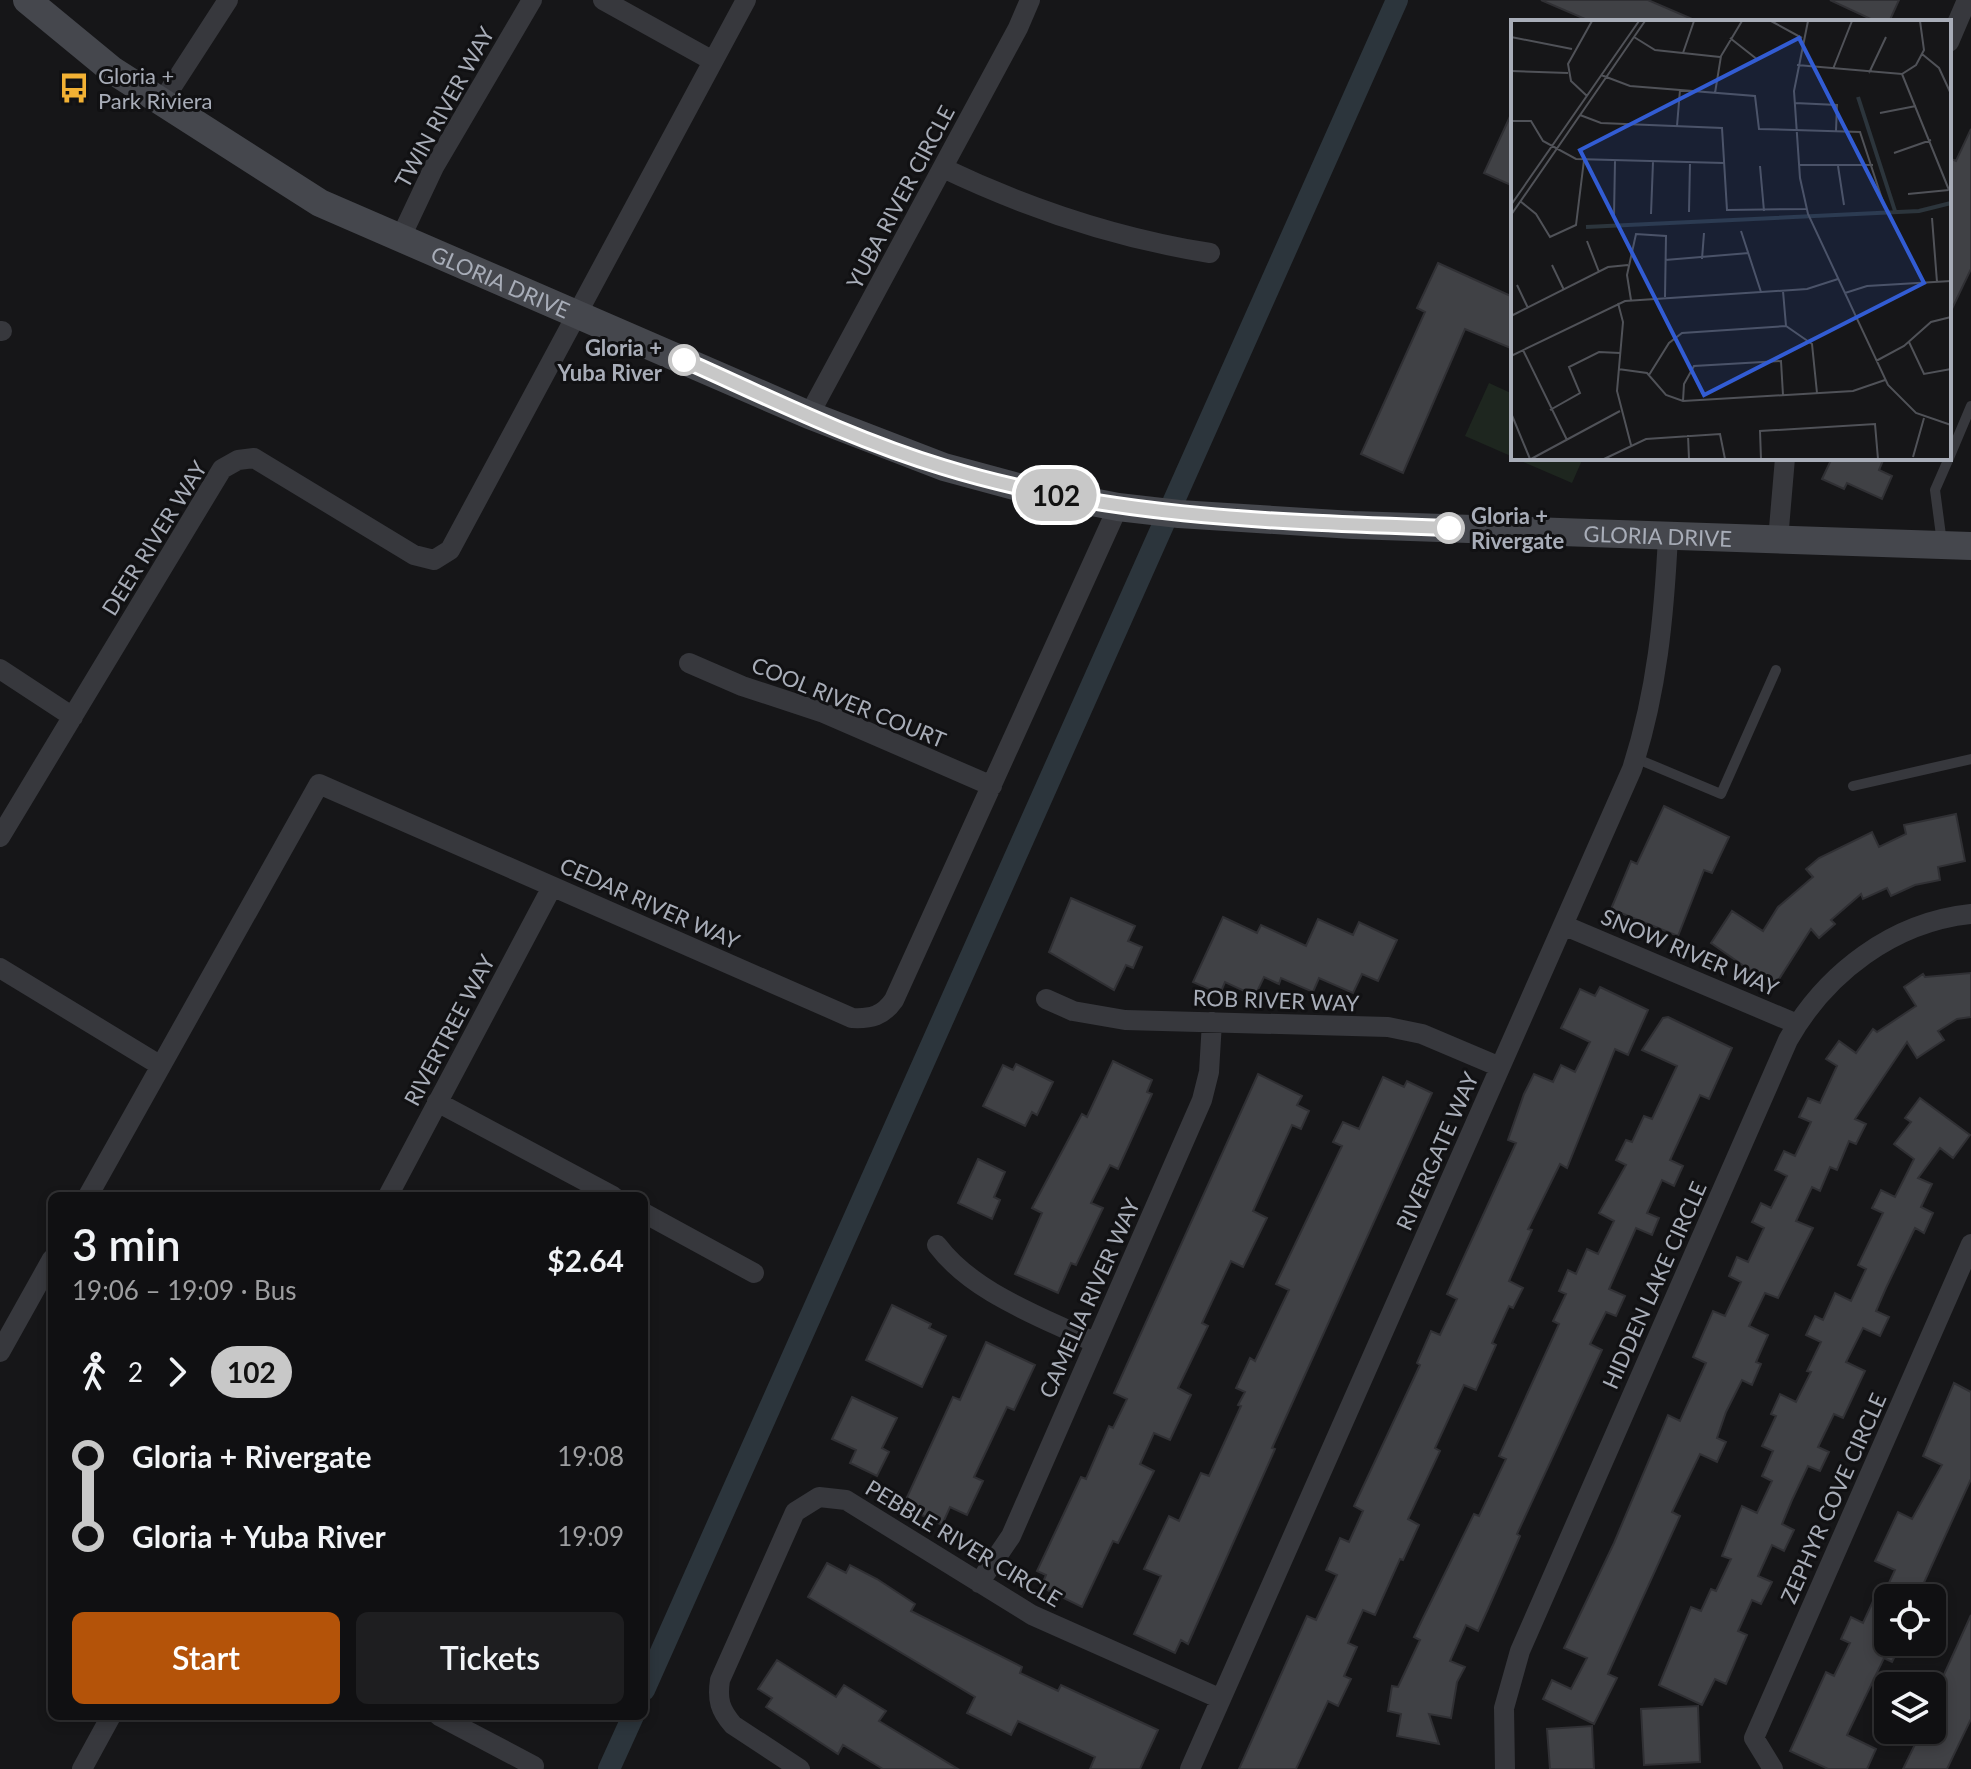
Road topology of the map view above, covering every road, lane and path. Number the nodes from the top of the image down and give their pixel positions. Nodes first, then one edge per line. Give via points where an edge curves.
1 (27, 0) edge
2 (228, 0) edge
3 (532, 0) edge
4 (603, 0) edge
5 (746, 0) edge
6 (1030, 0) edge
7 (1967, 0) edge
8 (1951, 37) edge
9 (713, 61) junction
10 (162, 102) junction
11 (943, 168) junction
12 (400, 239) junction
13 (1210, 253) dead end
14 (578, 313) junction
15 (1971, 406) edge
16 (809, 415) junction
17 (1951, 453) edge
18 (1785, 460) edge
19 (1948, 460) edge
20 (1118, 507) junction
21 (1668, 536) junction
22 (1778, 540) junction
23 (1942, 545) junction
24 (1971, 546) edge
25 (689, 663) dead end
26 (0, 669) edge
27 (1776, 670) dead end
28 (73, 717) junction
29 (1635, 758) junction
30 (1971, 759) edge
31 (992, 786) junction
32 (1853, 786) dead end
33 (0, 837) edge
34 (552, 887) junction
35 (1971, 914) edge
36 (1563, 925) junction
37 (0, 968) edge
38 (1046, 999) dead end
39 (1212, 1022) junction
40 (1797, 1024) junction
41 (161, 1066) junction
42 (1500, 1067) junction
43 (437, 1102) junction
44 (90, 1192) edge
45 (390, 1192) edge
46 (606, 1192) edge
47 (648, 1215) edge
48 (1971, 1244) edge
49 (937, 1245) dead end
50 (48, 1266) edge
51 (754, 1273) dead end
52 (1095, 1343) junction
53 (0, 1352) edge
54 (979, 1583) junction
55 (1221, 1699) junction
56 (109, 1720) edge
57 (447, 1720) edge
58 (534, 1766) dead end
59 (82, 1769) edge
60 (800, 1769) edge
61 (1190, 1769) edge
62 (1505, 1769) edge
63 (1773, 1769) edge

1 - 10 street, GLORIA DRIVE via 112,70
2 - 10 street
3 - 12 street, TWIN RIVER WAY via 434,167
4 - 9 street
5 - 9 street
6 - 11 street, YUBA RIVER CIRCLE
7 - 8 street
9 - 14 street
10 - 12 street, GLORIA DRIVE via 320,203
11 - 13 street via 1069,221
11 - 16 street, YUBA RIVER CIRCLE
12 - 14 street, GLORIA DRIVE
14 - 16 street, GLORIA DRIVE
14 - 28 street, DEER RIVER WAY via 450,550 434,560 414,555 254,458 238,460 222,469
15 - 17 lane
16 - 20 street, GLORIA DRIVE via 944,467
18 - 22 street
19 - 23 lane via 1935,490
20 - 21 street, GLORIA DRIVE
20 - 31 street, CEDAR RIVER WAY
21 - 22 street, GLORIA DRIVE
21 - 29 street, RIVERGATE WAY via 1659,666
22 - 23 street, GLORIA DRIVE
23 - 24 street, GLORIA DRIVE
25 - 31 street, COOL RIVER COURT via 824,713
26 - 28 street
27 - 29 lane via 1721,794
28 - 33 street, DEER RIVER WAY
29 - 36 street, RIVERGATE WAY
30 - 32 lane
31 - 34 street, CEDAR RIVER WAY via 894,1000 868,1019 852,1018
34 - 41 street, CEDAR RIVER WAY via 319,784
34 - 43 street, RIVERTREE WAY
35 - 40 street, HIDDEN LAKE CIRCLE via 1925,924 1865,954
36 - 40 street, SNOW RIVER WAY
36 - 42 street, RIVERGATE WAY
37 - 41 street
38 - 39 street, ROB RIVER WAY via 1102,1018
39 - 42 street, ROB RIVER WAY via 1388,1027 1422,1034
39 - 52 street, CAMELIA RIVER WAY via 1202,1100
40 - 62 street, HIDDEN LAKE CIRCLE via 1520,1651 1504,1708
41 - 44 street, CEDAR RIVER WAY
42 - 55 street, RIVERGATE WAY
43 - 45 street, RIVERTREE WAY
43 - 46 street
47 - 51 street
48 - 63 street, ZEPHYR COVE CIRCLE via 1754,1738
49 - 52 street via 972,1281
50 - 53 street
52 - 54 street, CAMELIA RIVER WAY via 1011,1536
54 - 55 street, PEBBLE RIVER CIRCLE via 1032,1615
54 - 60 street, PEBBLE RIVER CIRCLE via 846,1500 819,1497 795,1512 720,1680 718,1697 733,1725
55 - 61 street, RIVERGATE WAY
56 - 59 street
57 - 58 street

